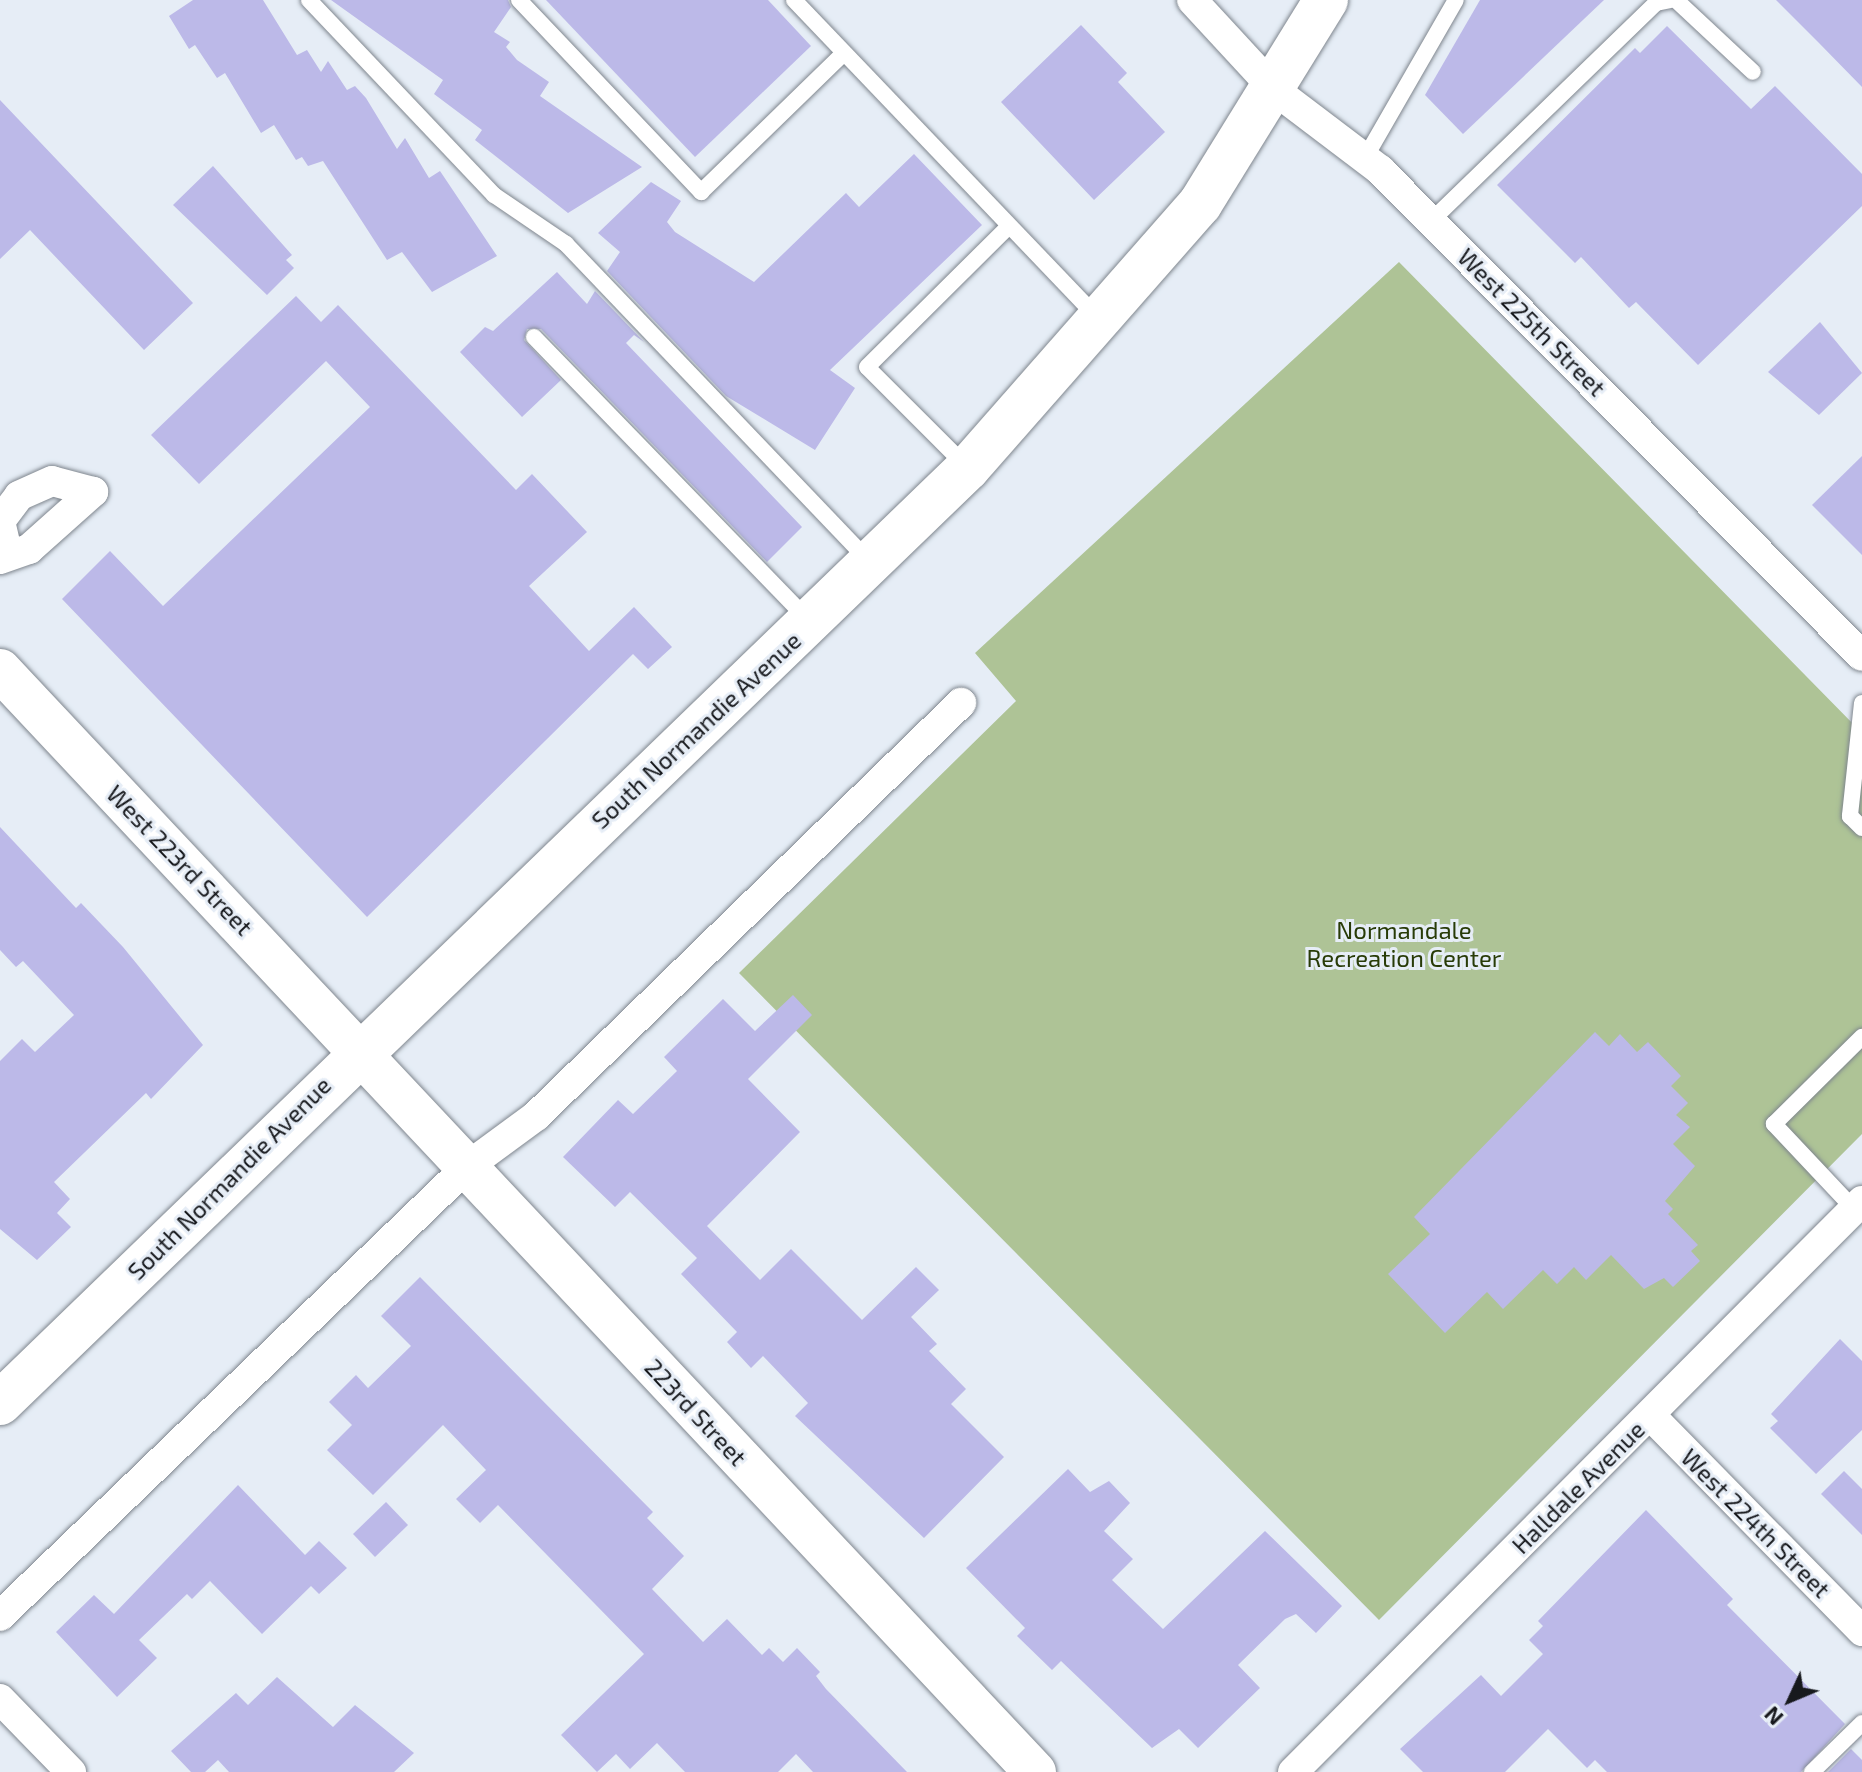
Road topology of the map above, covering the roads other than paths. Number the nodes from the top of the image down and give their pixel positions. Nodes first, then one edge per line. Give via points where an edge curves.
1 (309, 0) edge
2 (519, 0) edge
3 (794, 0) edge
4 (1192, 0) edge
5 (1326, 0) edge
6 (1456, 0) edge
7 (1673, 0) edge
8 (844, 53) junction
9 (1753, 72) dead end
10 (1276, 91) junction
11 (1365, 158) junction
12 (1431, 221) junction
13 (1009, 226) junction
14 (1100, 320) junction
15 (534, 337) dead end
16 (968, 468) junction
17 (871, 564) junction
18 (810, 622) junction
19 (1862, 656) edge
20 (0, 670) edge
21 (961, 703) dead end
22 (1862, 703) edge
23 (1862, 828) edge
24 (1862, 1037) edge
25 (360, 1049) junction
26 (468, 1166) junction
27 (1858, 1205) edge
28 (4, 1390) edge
29 (1650, 1415) junction
30 (0, 1616) edge
31 (1862, 1629) edge
32 (0, 1699) edge
33 (1862, 1723) edge
34 (71, 1772) edge
35 (1035, 1772) edge
36 (1293, 1772) edge
37 (1812, 1772) edge

1 - 17 lane via 494,195 566,244
2 - 8 lane via 701,192
3 - 8 lane
4 - 10 street, West 225th Street
5 - 10 main road, South Normandie Avenue
6 - 11 lane
7 - 9 lane
7 - 12 lane via 1656,3
8 - 13 lane
10 - 11 street, West 225th Street
10 - 14 main road, South Normandie Avenue via 1200,204
11 - 12 street, West 225th Street
12 - 19 street, West 225th Street
13 - 14 lane
13 - 16 lane via 867,367
14 - 16 main road, South Normandie Avenue
15 - 18 lane
16 - 17 main road, South Normandie Avenue
17 - 18 main road, South Normandie Avenue
18 - 25 main road, South Normandie Avenue
20 - 25 main road, West 223rd Street
21 - 26 street via 536,1116
22 - 23 lane via 1850,816
24 - 27 lane via 1774,1124
25 - 26 main road, 223rd Street
25 - 28 main road, South Normandie Avenue
26 - 30 street
26 - 35 main road, 223rd Street
27 - 29 street, Halldale Avenue
29 - 31 street, West 224th Street
29 - 36 street, Halldale Avenue
32 - 34 street
33 - 37 lane

